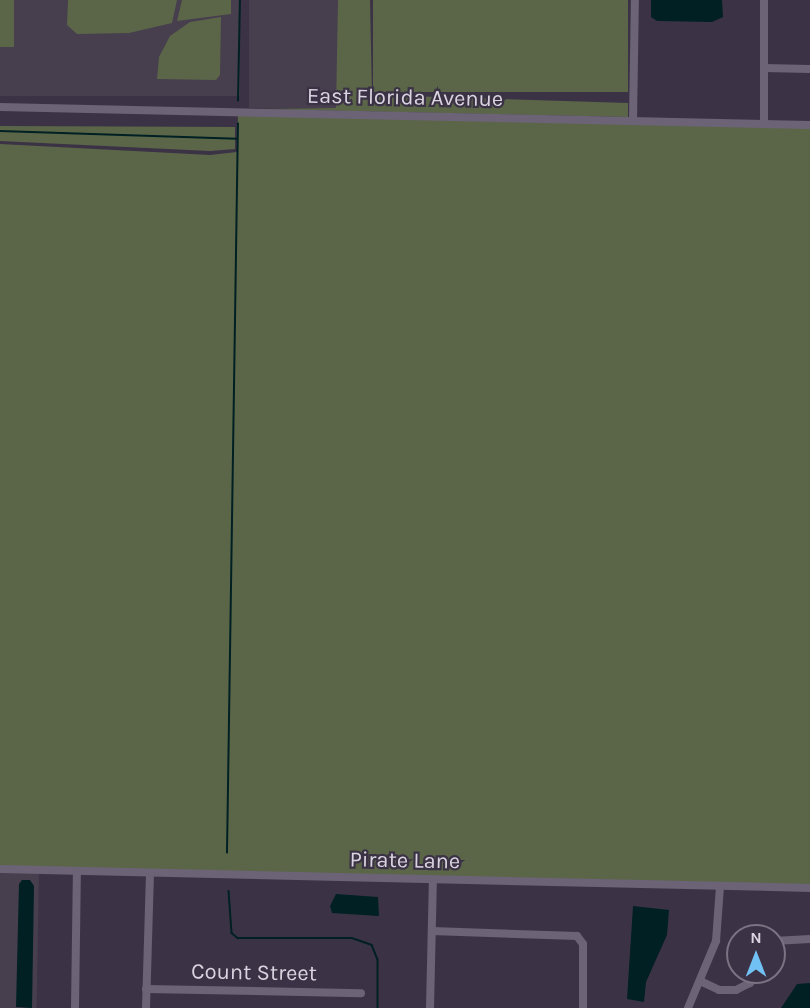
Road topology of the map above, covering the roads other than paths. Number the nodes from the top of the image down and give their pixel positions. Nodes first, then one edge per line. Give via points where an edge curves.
1 (635, 0) edge
2 (764, 0) edge
3 (764, 68) junction
4 (810, 69) edge
5 (0, 107) edge
6 (633, 121) junction
7 (764, 123) junction
8 (810, 125) edge
9 (0, 869) edge
10 (77, 871) junction
11 (150, 873) junction
12 (433, 880) junction
13 (720, 886) junction
14 (810, 888) edge
15 (432, 931) junction
16 (810, 939) edge
17 (786, 940) edge
18 (700, 981) junction
19 (748, 984) edge
20 (146, 989) junction
21 (361, 993) dead end
22 (75, 1008) edge
23 (146, 1008) edge
24 (430, 1008) edge
25 (583, 1008) edge
26 (688, 1008) edge

1 - 6 street
2 - 3 street
3 - 4 street
3 - 7 street
5 - 6 street, East Florida Avenue
6 - 7 street, East Florida Avenue
7 - 8 street, East Florida Avenue
9 - 10 street, Pirate Lane
10 - 11 street, Pirate Lane
10 - 22 street
11 - 12 street, Pirate Lane
11 - 20 street
12 - 13 street, Pirate Lane
12 - 15 street
13 - 14 street, Pirate Lane
13 - 18 street via 716,941
15 - 24 street
15 - 25 street via 577,936 583,944
16 - 17 street
18 - 19 street via 719,990 736,990
18 - 26 street
20 - 21 street, Count Street
20 - 23 street

